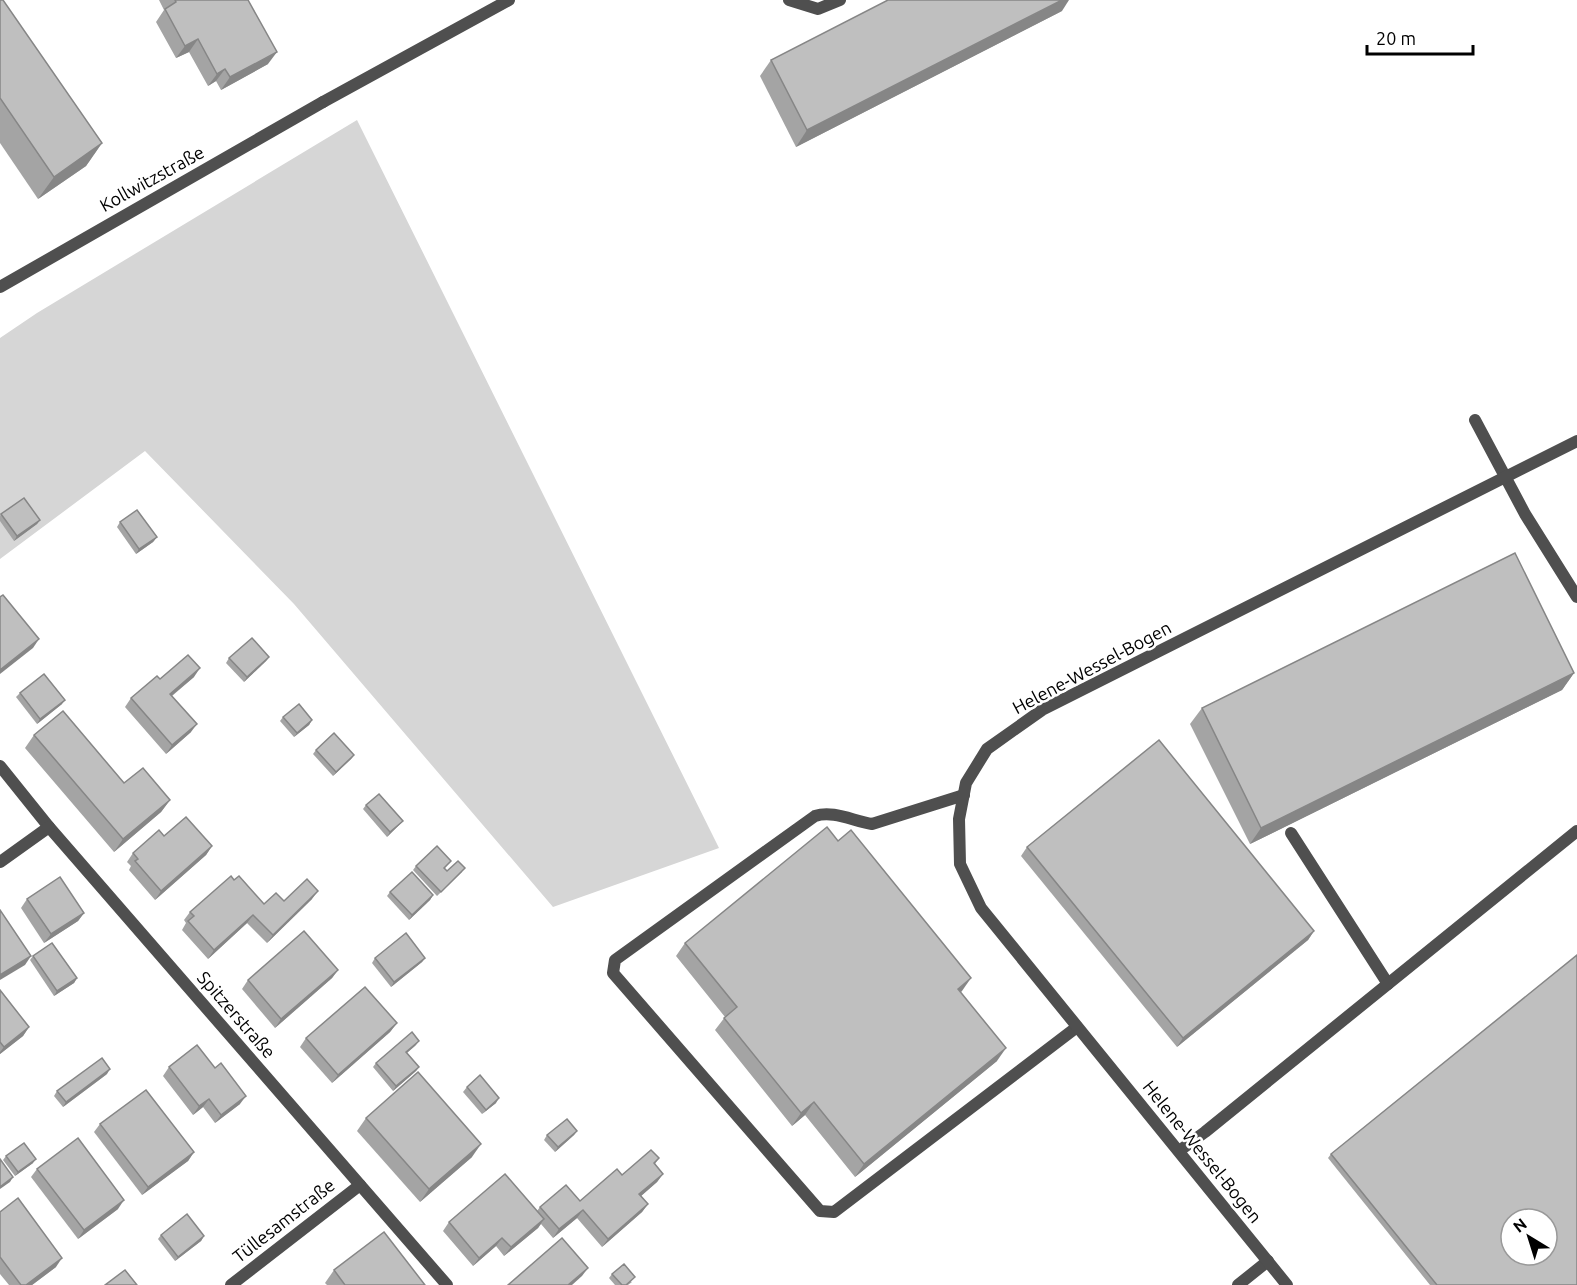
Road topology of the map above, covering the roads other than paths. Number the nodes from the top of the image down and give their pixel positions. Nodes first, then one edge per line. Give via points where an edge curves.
1 (509, 0) edge
2 (789, 0) edge
3 (840, 0) edge
4 (0, 287) edge
5 (1475, 420) dead end
6 (1577, 441) edge
7 (1506, 477) junction
8 (1573, 580) edge
9 (1577, 597) edge
10 (0, 766) edge
11 (964, 795) junction
12 (49, 828) junction
13 (1577, 831) edge
14 (1291, 833) edge
15 (0, 862) edge
16 (1388, 984) junction
17 (1077, 1027) junction
18 (1179, 1151) junction
19 (360, 1185) junction
20 (1268, 1261) junction
21 (231, 1285) edge
22 (447, 1285) edge
23 (1238, 1285) edge
24 (1287, 1285) edge

1 - 4 street, Kollwitzstraße
2 - 3 street via 818,9
5 - 7 street
6 - 7 street, Helene-Wessel-Bogen
7 - 8 street via 1525,514
7 - 11 street, Helene-Wessel-Bogen via 1042,710 987,749 966,783
8 - 9 street
10 - 12 street, Spitzerstraße
11 - 17 street, Helene-Wessel-Bogen via 959,819 960,864 981,908
11 - 17 street via 873,824 826,812 815,816 615,960 613,972 820,1211 834,1212
12 - 15 street
12 - 19 street, Spitzerstraße
13 - 16 street
14 - 16 street
16 - 18 street
17 - 18 street, Helene-Wessel-Bogen
18 - 20 street, Helene-Wessel-Bogen
19 - 21 street, Tüllesamstraße
19 - 22 street, Spitzerstraße
20 - 23 street
20 - 24 street, Helene-Wessel-Bogen

